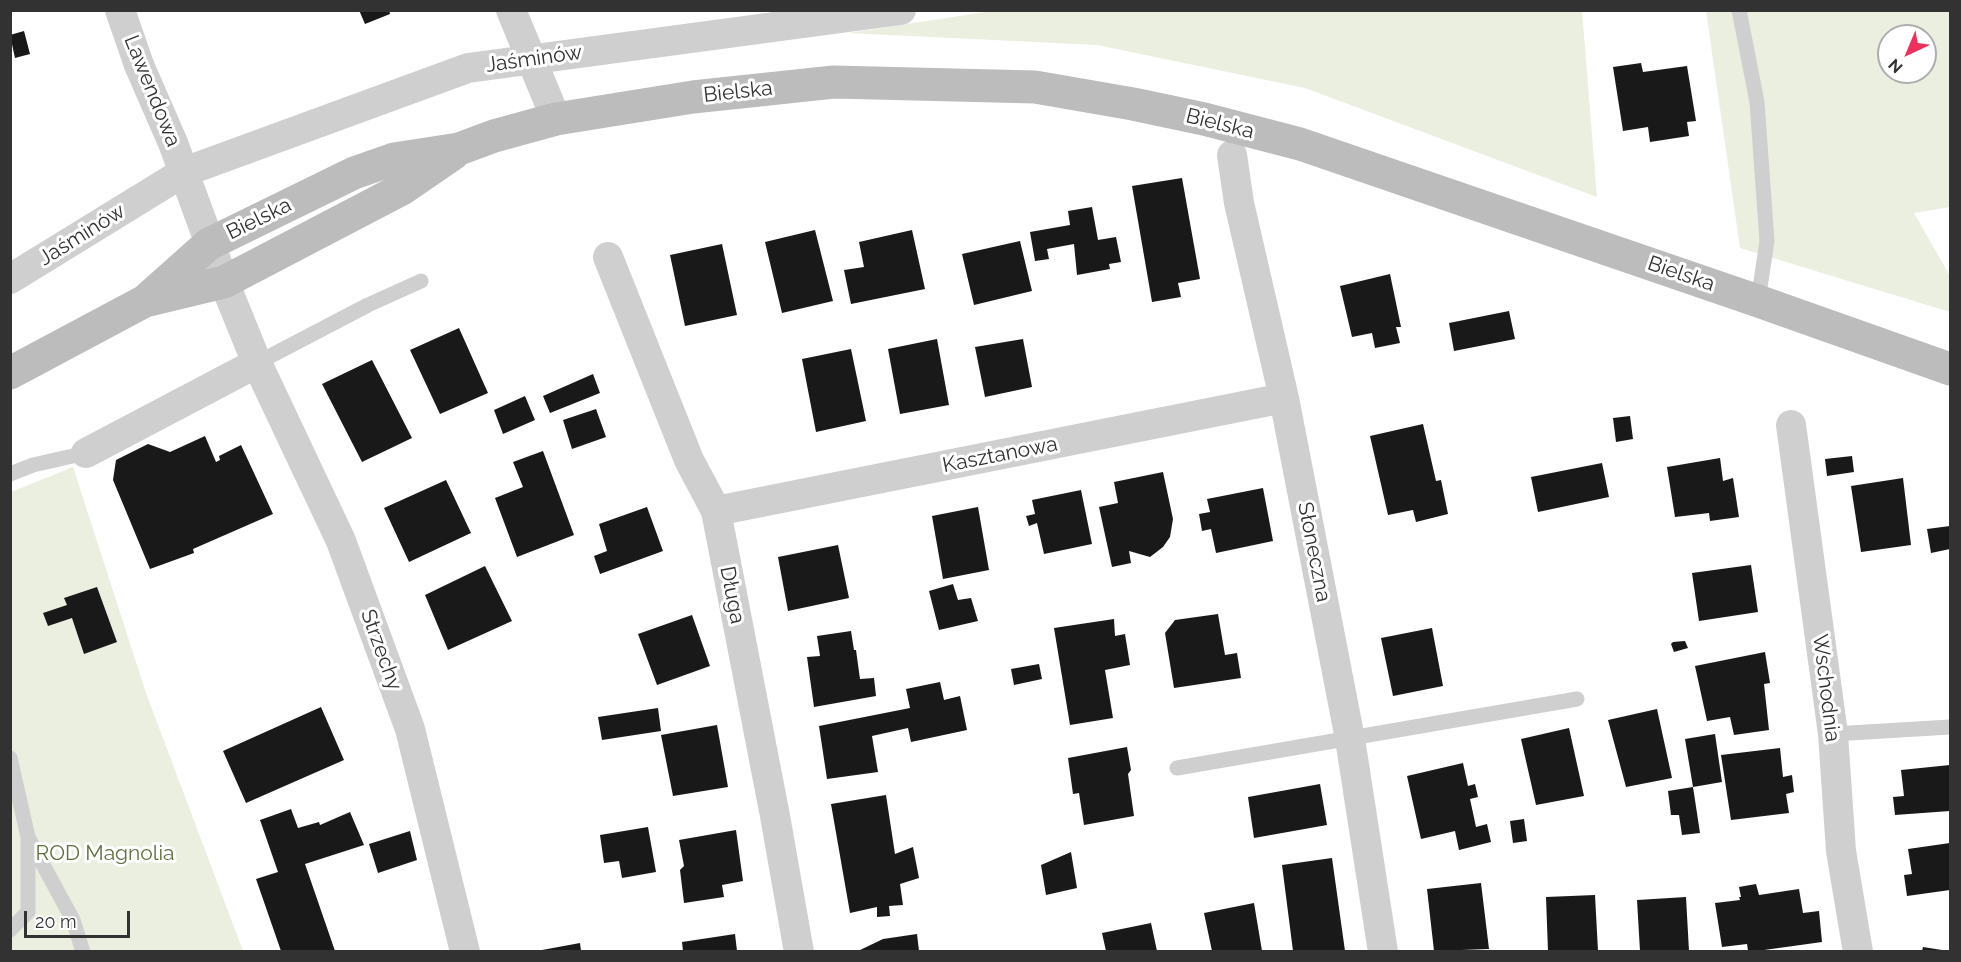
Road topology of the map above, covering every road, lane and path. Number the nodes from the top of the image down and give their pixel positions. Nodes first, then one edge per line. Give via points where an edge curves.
1 (120, 10) edge
2 (511, 10) edge
3 (901, 10) edge
4 (1739, 10) edge
5 (532, 59) junction
6 (556, 119) junction
7 (459, 149) junction
8 (1232, 155) dead end
9 (184, 172) junction
10 (209, 244) junction
11 (608, 257) dead end
12 (10, 279) edge
13 (422, 281) dead end
14 (224, 282) junction
15 (1758, 301) junction
16 (146, 302) junction
17 (257, 363) junction
18 (1950, 369) edge
19 (10, 373) edge
20 (1284, 398) junction
21 (1791, 425) dead end
22 (86, 453) joint
23 (10, 474) edge
24 (716, 511) junction
25 (1577, 699) dead end
26 (1950, 727) edge
27 (1833, 734) junction
28 (1350, 739) junction
29 (10, 758) edge
30 (1177, 768) dead end
31 (28, 837) junction
32 (10, 930) edge
33 (83, 951) edge
34 (465, 951) edge
35 (799, 951) edge
36 (1383, 951) edge
37 (1858, 951) edge

1 - 9 street, Lawendowa
2 - 5 street
3 - 5 street, Jaśminów
4 - 15 lane via 1757,102 1767,241
5 - 6 street
5 - 9 street, Jaśminów via 468,68
6 - 7 main road, Bielska
6 - 15 main road, Bielska via 693,97 834,82 1035,87 1204,119 1300,144
7 - 10 main road, Bielska via 394,159 354,173
7 - 14 main road, Bielska via 402,189
8 - 20 street, Słoneczna via 1239,203
9 - 10 street
9 - 12 street, Jaśminów
10 - 14 street, Strzechy
10 - 16 main road, Bielska
11 - 24 street, Długa via 688,460
13 - 17 lane
14 - 16 main road, Bielska
14 - 17 street, Strzechy
15 - 18 main road, Bielska
16 - 19 main road, Bielska
17 - 22 street
17 - 34 street, Strzechy via 340,541 410,729
20 - 24 street, Kasztanowa
20 - 28 street, Słoneczna
21 - 27 street, Wschodnia
22 - 23 lane
24 - 35 street, Długa
25 - 28 lane
26 - 27 lane
27 - 37 street, Wschodnia via 1841,851
28 - 30 lane
28 - 36 street, Słoneczna
29 - 31 lane
31 - 32 lane via 27,912
31 - 33 lane via 73,920

